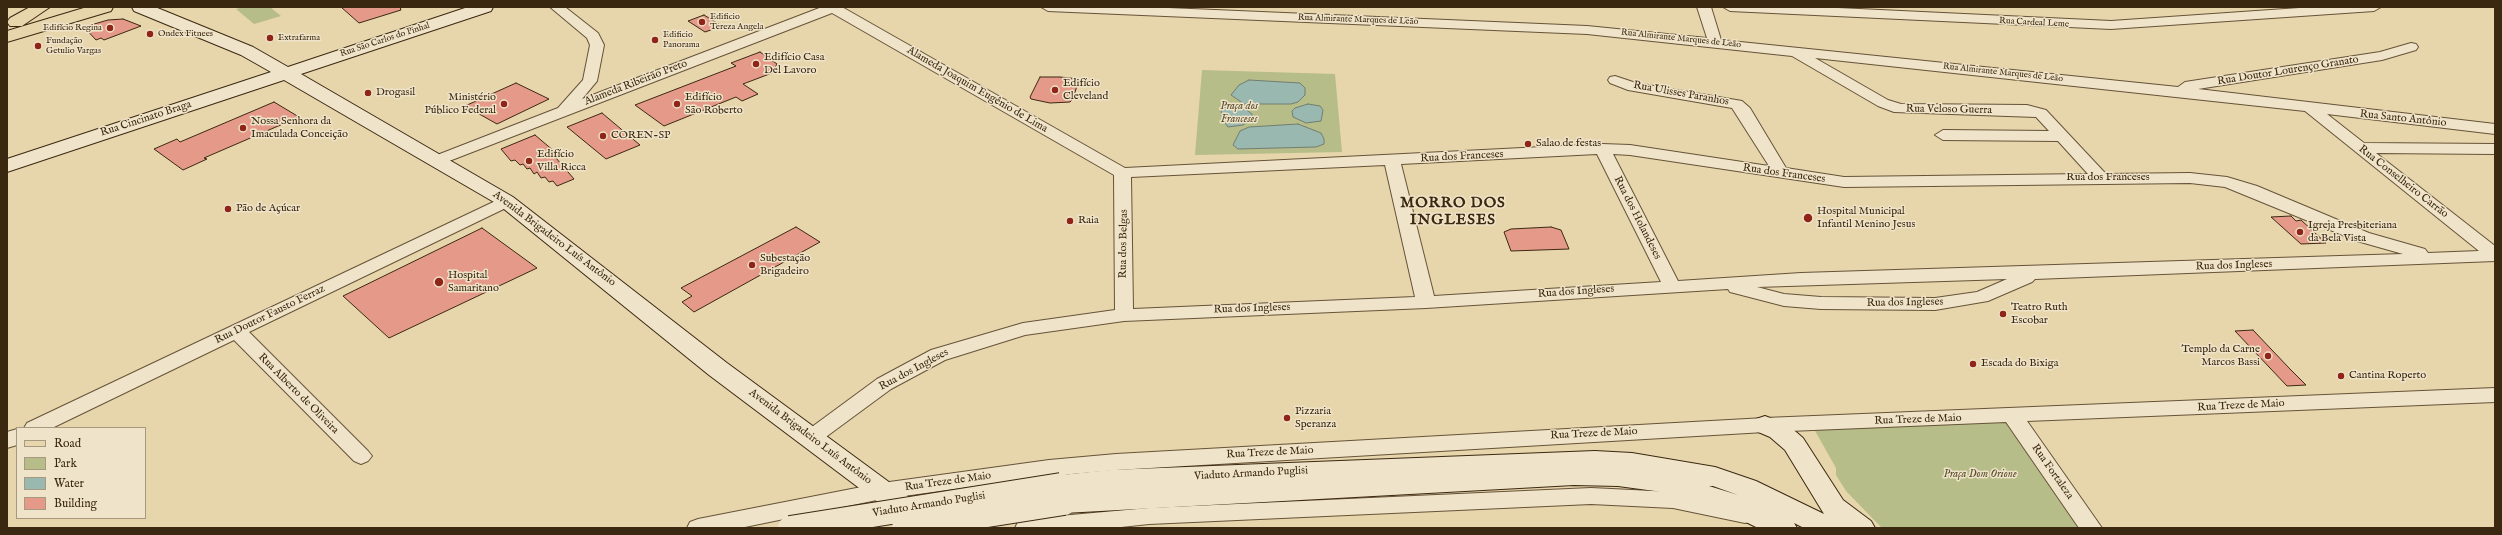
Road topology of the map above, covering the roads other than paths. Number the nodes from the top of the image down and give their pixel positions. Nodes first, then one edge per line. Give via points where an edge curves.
1 (42, 7) edge
2 (66, 7) edge
3 (104, 7) edge
4 (140, 7) edge
5 (484, 7) edge
6 (557, 7) edge
7 (833, 7) edge
8 (1048, 7) edge
9 (1704, 7) edge
10 (1730, 7) edge
11 (2374, 7) edge
12 (1335, 13) edge
13 (11, 24) edge
14 (7, 37) edge
15 (1714, 42) junction
16 (2411, 47) dead end
17 (1791, 51) junction
18 (285, 73) junction
19 (1614, 80) dead end
20 (2164, 90) junction
21 (2310, 109) junction
22 (562, 112) junction
23 (2495, 129) edge
24 (1943, 135) dead end
25 (2064, 136) junction
26 (2360, 148) junction
27 (2495, 148) edge
28 (1602, 149) junction
29 (438, 160) junction
30 (1392, 161) junction
31 (7, 166) edge
32 (1122, 173) junction
33 (1781, 173) junction
34 (2101, 178) junction
35 (506, 201) junction
36 (2363, 236) junction
37 (2495, 255) edge
38 (2435, 258) junction
39 (2357, 261) junction
40 (2038, 274) junction
41 (1722, 285) junction
42 (1672, 286) junction
43 (1426, 302) junction
44 (1124, 315) junction
45 (236, 331) junction
46 (2495, 395) edge
47 (2012, 416) junction
48 (1765, 425) junction
49 (36, 427) edge
50 (16, 436) edge
51 (812, 437) junction
52 (7, 441) edge
53 (361, 456) dead end
54 (1008, 473) junction
55 (946, 481) junction
56 (882, 491) junction
57 (1062, 494) junction
58 (815, 505) junction
59 (1778, 525) edge
60 (1032, 527) edge
61 (698, 528) edge
62 (790, 528) edge
63 (856, 528) edge
64 (904, 528) edge
65 (933, 528) edge
66 (998, 528) edge
67 (1829, 528) edge
68 (1861, 528) edge
69 (2091, 528) edge

1 - 13 main road
2 - 13 main road
3 - 14 main road
4 - 18 main road, Avenida Brigadeiro Luís Antônio via 247,51
5 - 18 main road, Rua São Carlos do Pinhal
6 - 22 street via 593,36 597,45 588,84
7 - 22 street, Alameda Ribeirão Preto
7 - 32 street, Alameda Joaquim Eugênio de Lima
8 - 12 street, Rua Almirante Marques de Leão
9 - 15 street
10 - 11 street, Rua Cardeal Leme via 2111,26
12 - 15 street, Rua Almirante Marques de Leão via 1587,30
15 - 17 street, Rua Almirante Marques de Leão
16 - 20 street, Rua Doutor Lourenço Granato via 2382,56
17 - 20 street, Rua Almirante Marques de Leão
17 - 25 street, Rua Veloso Guerra via 1889,106 1912,110 2034,111 2046,116
18 - 29 main road, Avenida Brigadeiro Luís Antônio
18 - 31 main road, Rua Cincinato Braga
19 - 33 street, Rua Ulisses Paranhos via 1633,87 1737,104 1742,108
20 - 21 street, Rua Almirante Marques de Leão
21 - 23 street, Rua Santo Antônio
21 - 26 street, Rua Conselheiro Carrão
22 - 29 street, Alameda Ribeirão Preto
24 - 25 street
25 - 34 street, Rua Veloso Guerra
26 - 27 street
26 - 37 street, Rua Conselheiro Carrão
28 - 30 street, Rua dos Franceses
28 - 33 street, Rua dos Franceses via 1630,150
28 - 42 street, Rua dos Holandeses
29 - 35 main road, Avenida Brigadeiro Luís Antônio
30 - 32 street, Rua dos Franceses
30 - 43 street
32 - 44 street, Rua dos Belgas
33 - 34 street, Rua dos Franceses via 1844,182
34 - 36 street, Rua dos Franceses via 2190,178 2227,182
35 - 45 street, Rua Doutor Fausto Ferraz
35 - 51 main road, Avenida Brigadeiro Luís Antônio via 718,369
36 - 38 street, Rua dos Franceses
36 - 39 street via 2366,253
37 - 38 street, Rua dos Ingleses
38 - 39 street, Rua dos Ingleses
39 - 40 street, Rua dos Ingleses
40 - 41 street, Rua dos Ingleses via 1801,279
40 - 41 street, Rua dos Ingleses via 1981,297 1935,304 1791,300
41 - 42 street, Rua dos Ingleses
42 - 43 street, Rua dos Ingleses
43 - 44 street, Rua dos Ingleses
44 - 51 street, Rua dos Ingleses via 1023,329 938,355 884,384
45 - 49 street, Rua Doutor Fausto Ferraz
45 - 53 street, Rua Alberto de Oliveira
46 - 47 street, Rua Treze de Maio
47 - 48 street, Rua Treze de Maio
47 - 69 street, Rua Fortaleza
48 - 54 street, Rua Treze de Maio via 1116,462
48 - 68 main road via 1779,431 1794,444 1834,507
50 - 52 street
51 - 56 main road, Avenida Brigadeiro Luís Antônio
54 - 55 street, Rua Treze de Maio
54 - 60 street via 998,500 1010,516
55 - 56 street, Rua Treze de Maio
55 - 66 street via 982,503
56 - 58 street, Rua Treze de Maio
56 - 65 main road, Avenida Brigadeiro Luís Antônio
57 - 59 main road, Viaduto Armando Puglisi via 1142,497 1542,477 1618,476 1695,491 1731,503
57 - 62 main road, Viaduto Armando Puglisi, bridge
57 - 64 main road, Viaduto Armando Puglisi, bridge
57 - 67 main road, Viaduto Armando Puglisi via 1126,480 1595,460 1661,465 1715,477 1747,488
58 - 61 street, Rua Treze de Maio
58 - 63 street via 847,512 857,522
59 - 60 street via 1673,500 1591,496 1150,516

